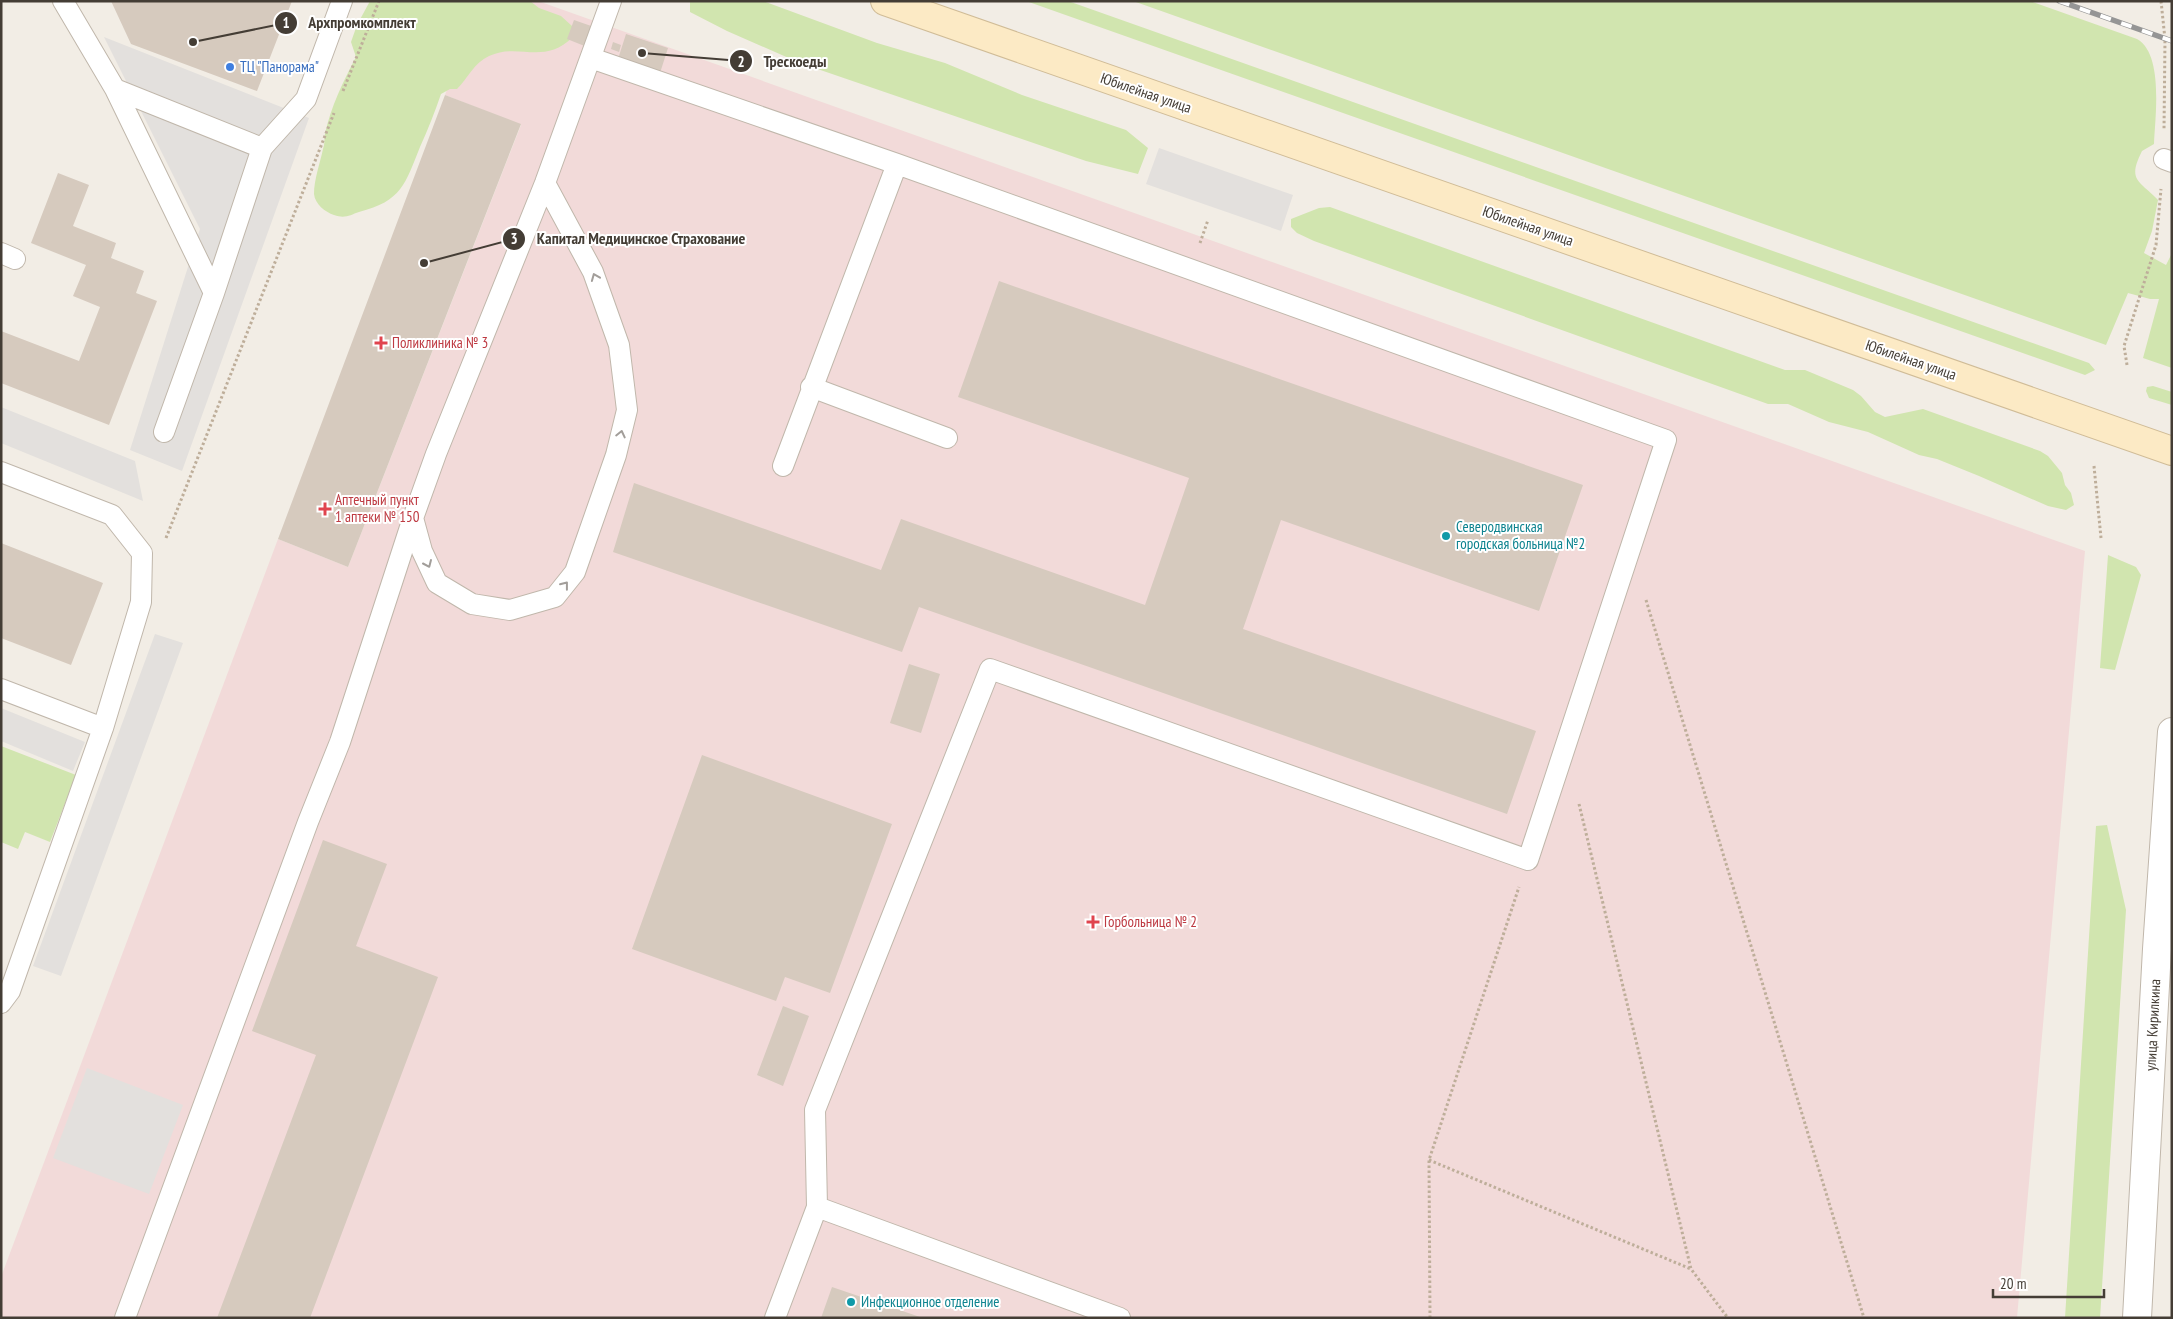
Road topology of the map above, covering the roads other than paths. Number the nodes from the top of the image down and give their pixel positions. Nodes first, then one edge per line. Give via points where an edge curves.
1 (63, 1) edge
2 (342, 1) edge
3 (611, 1) edge
4 (885, 1) edge
5 (592, 58) junction
6 (115, 89) junction
7 (262, 148) junction
8 (897, 164) junction
9 (545, 183) junction
10 (214, 293) junction
11 (811, 387) junction
12 (164, 432) dead end
13 (947, 438) dead end
14 (2172, 451) edge
15 (783, 466) dead end
16 (1, 472) edge
17 (413, 518) junction
18 (1, 689) edge
19 (103, 728) junction
20 (2172, 732) edge
21 (1, 1004) edge
22 (816, 1207) junction
23 (125, 1318) edge
24 (775, 1318) edge
25 (1120, 1318) edge
26 (2138, 1318) edge

1 - 6 lane
2 - 7 lane via 306,99
3 - 5 lane
4 - 14 main road, Юбилейная улица
5 - 8 lane
5 - 9 lane
6 - 7 lane
6 - 10 lane
7 - 10 lane
8 - 11 lane
8 - 22 lane via 1666,440 1528,860 990,669 815,1110
9 - 17 lane
17 -> 9 lane via 422,551 437,583 472,604 510,610 555,597 575,572 616,455 626,410 619,345 593,272
10 - 12 lane
11 - 13 lane
11 - 15 lane
16 - 19 lane via 112,515 142,553 141,602
17 - 23 lane via 340,742
18 - 19 lane
19 - 21 lane via 10,990
20 - 26 street, улица Кирилкина via 2156,959
22 - 24 lane
22 - 25 lane

